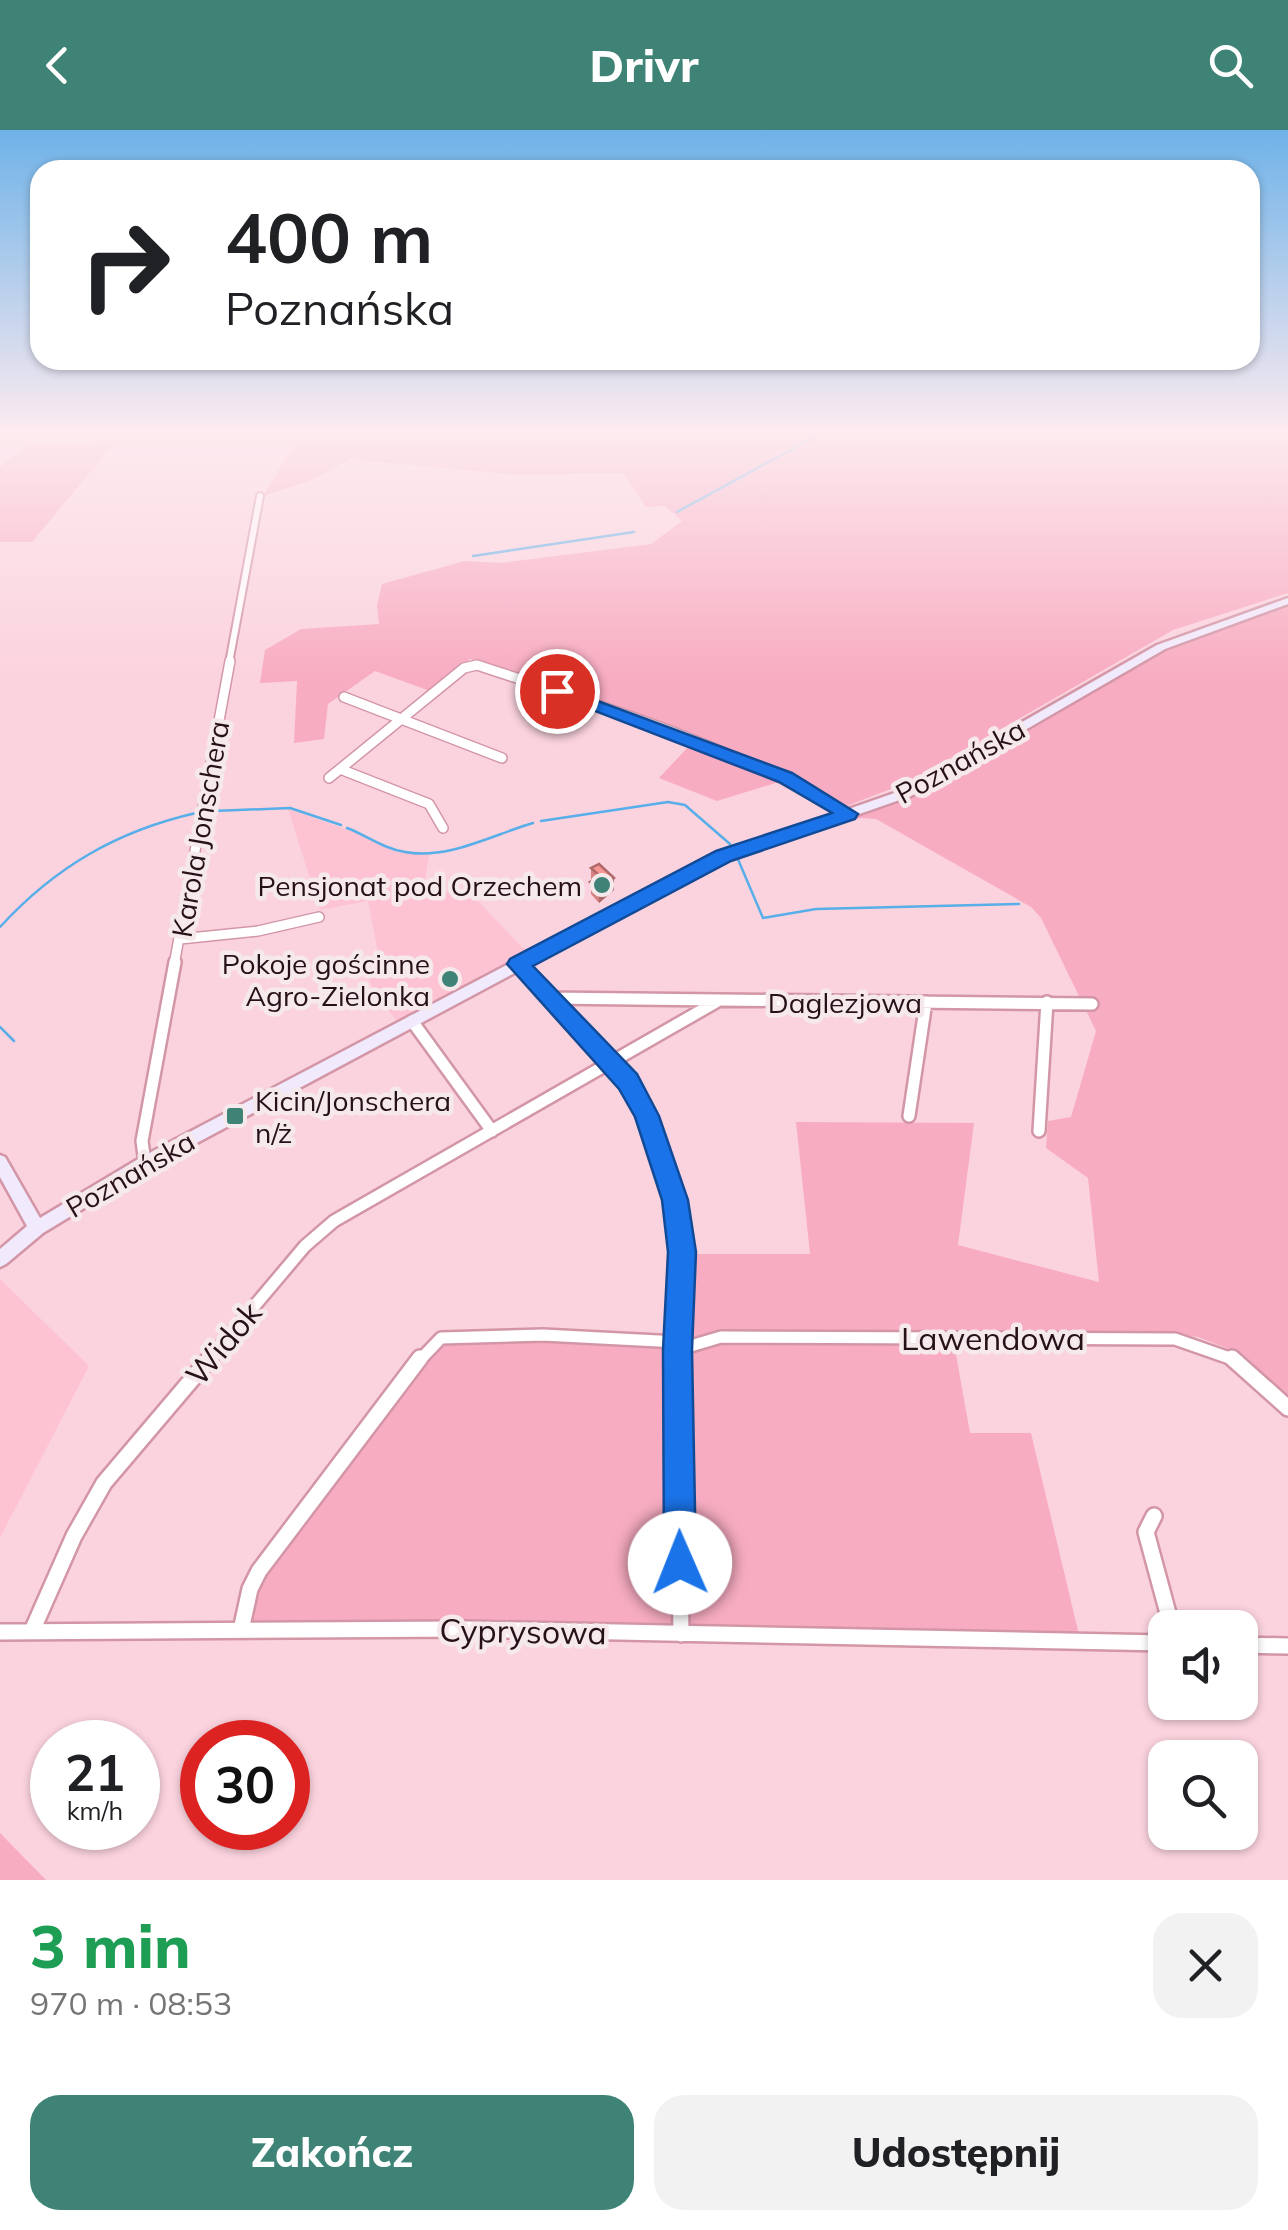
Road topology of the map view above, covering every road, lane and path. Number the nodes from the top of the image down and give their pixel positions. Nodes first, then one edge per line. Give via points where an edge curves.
1 (257, 515) edge
2 (1288, 601) edge
3 (344, 697) dead end
4 (401, 719) junction
5 (502, 758) dead end
6 (340, 769) junction
7 (328, 778) dead end
8 (848, 814) junction
9 (443, 828) dead end
10 (319, 917) dead end
11 (180, 938) junction
12 (518, 964) junction
13 (548, 998) junction
14 (716, 1002) junction
15 (926, 1002) junction
16 (1047, 1002) junction
17 (1092, 1004) dead end
18 (412, 1021) junction
19 (614, 1063) junction
20 (909, 1116) dead end
21 (492, 1131) junction
22 (1039, 1131) dead end
23 (0, 1162) edge
24 (145, 1163) junction
25 (37, 1228) junction
26 (0, 1259) edge
27 (678, 1346) junction
28 (1288, 1408) edge
29 (1154, 1516) dead end
30 (1167, 1610) edge
31 (241, 1630) junction
32 (32, 1631) junction
33 (0, 1632) edge
34 (681, 1634) junction
35 (1148, 1643) edge
36 (1258, 1645) edge
37 (1288, 1646) edge

1 - 11 street, Karola Jonschera
2 - 8 street, Poznańska via 1177,638 917,788
3 - 4 street
4 - 5 street
4 - 6 street
4 - 8 street via 476,665 786,777
6 - 7 street
6 - 9 street via 429,804
8 - 12 street, Poznańska via 724,856
10 - 11 street
11 - 24 street, Karola Jonschera via 142,1142
12 - 13 street
12 - 18 street, Poznańska
13 - 14 street, Daglezjowa
13 - 19 street
14 - 15 street, Daglezjowa
14 - 19 street
15 - 16 street, Daglezjowa
15 - 20 street
16 - 17 street, Daglezjowa
16 - 22 street
18 - 21 street
18 - 24 street, Poznańska
19 - 21 street, Widok
19 - 27 street via 647,1116 675,1200 682,1252
21 - 32 street, Widok via 334,1221 305,1246 104,1483
23 - 25 street
24 - 25 street, Poznańska
25 - 26 street, Poznańska
27 - 28 street, Lawendowa via 721,1337 1176,1339 1237,1360
27 - 31 street, Lawendowa via 543,1334 441,1338 259,1571
27 - 34 street
29 - 30 street via 1146,1532
31 - 32 street, Cyprysowa
31 - 34 street, Cyprysowa
32 - 33 street, Cyprysowa
34 - 35 street, Cyprysowa
36 - 37 street

